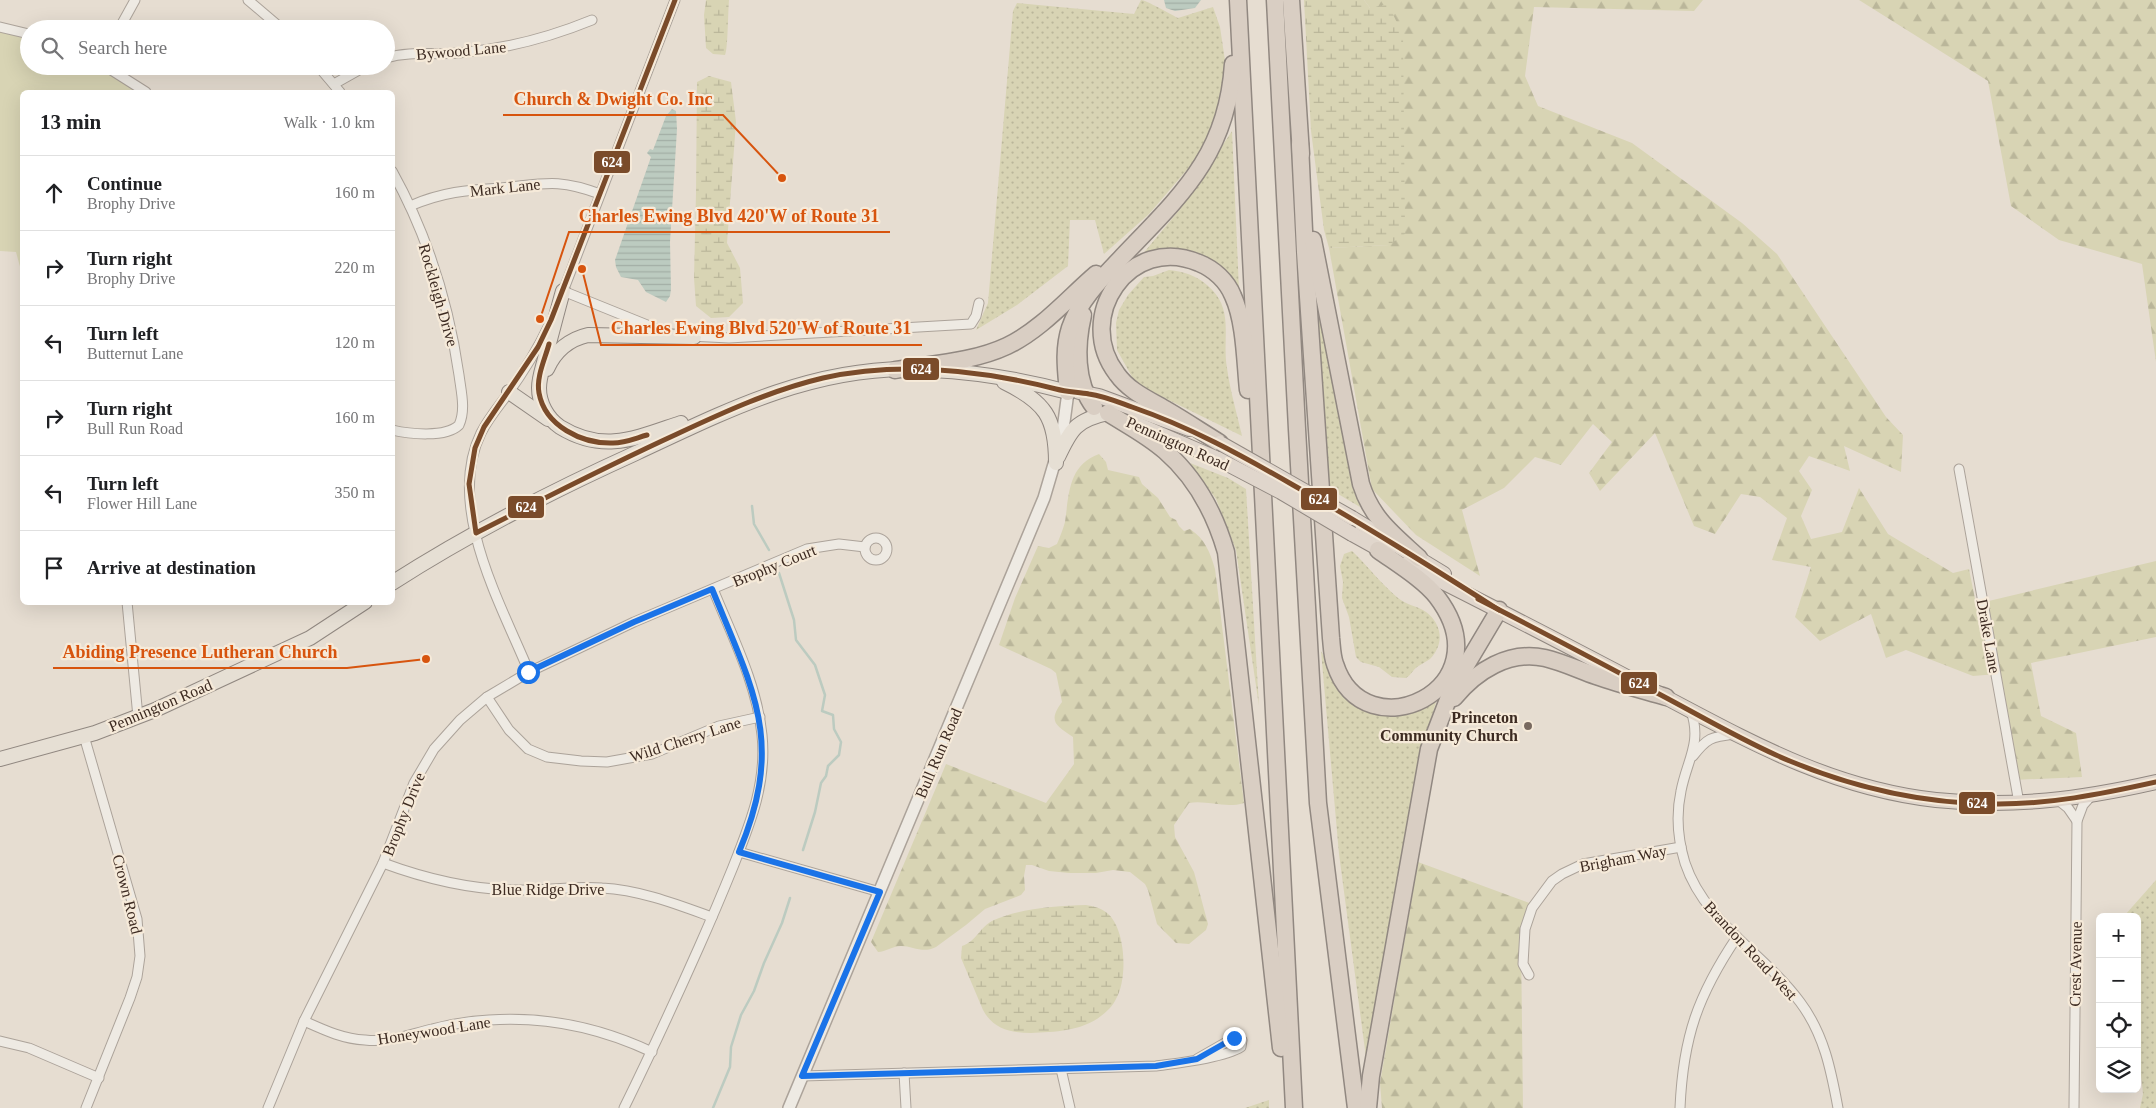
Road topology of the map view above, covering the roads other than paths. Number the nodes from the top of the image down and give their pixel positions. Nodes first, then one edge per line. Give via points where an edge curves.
1 (135, 0) edge
2 (248, 0) edge
3 (676, 0) edge
4 (1275, 0) edge
5 (1291, 0) edge
6 (1238, 4) edge
7 (124, 20) edge
8 (271, 20) edge
9 (592, 20) dead end
10 (0, 26) edge
11 (20, 32) edge
12 (395, 56) edge
13 (119, 75) edge
14 (326, 75) edge
15 (350, 75) edge
16 (334, 84) junction
17 (143, 90) edge
18 (338, 90) edge
19 (1300, 144) junction
20 (395, 177) edge
21 (600, 194) junction
22 (410, 206) junction
23 (1153, 225) junction
24 (1094, 288) junction
25 (563, 291) junction
26 (979, 303) dead end
27 (694, 337) junction
28 (895, 370) junction
29 (990, 375) junction
30 (509, 392) junction
31 (1068, 392) junction
32 (1085, 393) junction
33 (750, 400) junction
34 (1101, 410) junction
35 (553, 420) junction
36 (395, 431) edge
37 (1220, 443) junction
38 (1056, 463) junction
39 (1959, 470) dead end
40 (476, 533) junction
41 (865, 547) dead end
42 (1378, 550) junction
43 (1419, 558) junction
44 (1268, 580) junction
45 (395, 581) edge
46 (712, 589) junction
47 (127, 605) edge
48 (361, 605) edge
49 (1499, 610) junction
50 (528, 672) junction
51 (487, 697) junction
52 (1666, 697) junction
53 (1691, 711) junction
54 (138, 717) junction
55 (760, 717) junction
56 (1433, 734) junction
57 (1735, 734) junction
58 (84, 736) junction
59 (0, 760) edge
60 (1690, 760) junction
61 (2156, 782) edge
62 (2091, 796) junction
63 (2058, 800) junction
64 (2018, 804) junction
65 (2077, 821) junction
66 (1681, 847) junction
67 (739, 852) junction
68 (383, 863) junction
69 (880, 892) junction
70 (712, 917) junction
71 (1738, 937) junction
72 (1529, 975) dead end
73 (304, 1022) junction
74 (0, 1041) edge
75 (652, 1052) junction
76 (1197, 1059) dead end
77 (1061, 1069) junction
78 (904, 1073) junction
79 (802, 1076) junction
80 (99, 1078) junction
81 (86, 1108) edge
82 (268, 1108) edge
83 (624, 1108) edge
84 (789, 1108) edge
85 (906, 1108) edge
86 (1070, 1108) edge
87 (1286, 1108) edge
88 (1294, 1108) edge
89 (1356, 1108) edge
90 (1368, 1108) edge
91 (1680, 1108) edge
92 (1838, 1108) edge
93 (2074, 1108) edge

1 - 7 street
2 - 8 street
3 - 21 street
4 - 89 highway via 1318,802
5 - 19 highway
6 - 23 highway via 1231,90 1221,128 1195,176
6 - 44 highway
9 - 12 street, Bywood Lane via 556,34 506,47 455,54
10 - 11 street
13 - 17 street
14 - 16 street
15 - 16 street
16 - 18 street
19 - 42 highway via 1334,659 1344,682 1358,696 1379,706 1402,708 1424,700 1446,680 1455,658 1454,634 1447,613 1434,593
19 - 43 highway via 1313,239 1361,484 1380,522
20 - 22 street, Rockleigh Drive
21 - 22 street, Mark Lane via 565,184 536,183 449,192
21 - 25 street
22 - 36 street, Rockleigh Drive via 435,272 456,358 462,406 458,425 452,430 415,434
23 - 24 highway
23 - 28 highway via 1015,342 975,356
24 - 31 highway via 1068,334 1065,367
24 - 32 highway via 1083,315 1080,336 1080,370
25 - 27 street via 658,330
25 - 30 street via 545,334
25 - 35 main road via 540,382 540,398
26 - 27 street via 970,324 740,338
27 - 35 main road via 600,333 573,340 558,352 546,373 543,396
28 - 29 main road, Pennington Road via 963,371
28 - 33 main road, Pennington Road via 824,378
29 - 31 main road, Pennington Road
29 - 38 main road via 1028,395 1043,410 1055,431
30 - 35 main road
30 - 40 street via 484,427 473,454 469,484
31 - 32 highway, Pennington Road
31 - 34 highway, Pennington Road
31 - 38 street, Bull Run Road via 1066,421
32 - 34 highway
32 - 37 highway, Pennington Road via 1135,408
33 - 35 main road via 622,442 606,443 574,435
33 - 40 main road, Pennington Road via 605,467
34 - 38 main road via 1070,432
34 - 42 highway, Pennington Road, bridge via 1218,459
34 - 87 highway via 1155,443 1177,462 1206,502 1226,552
37 - 43 highway, Pennington Road, bridge
37 - 44 highway via 1134,392 1108,360 1102,332 1105,307 1111,291 1140,264 1170,256 1197,262 1222,279 1236,302
38 - 69 street, Bull Run Road
39 - 64 street, Drake Lane
40 - 45 main road, Pennington Road
40 - 50 street via 482,558
41 - 46 street, Brophy Court via 839,544 807,549
42 - 49 highway, Pennington Road
43 - 49 highway, Pennington Road
44 - 88 highway
46 - 50 street, Brophy Drive
46 - 55 street via 751,684
47 - 54 street
48 - 54 main road, Pennington Road via 295,646
49 - 52 highway, Pennington Road
49 - 56 highway via 1452,689
50 - 51 street, Brophy Drive
51 - 55 street, Wild Cherry Lane via 509,730 528,749 547,757 581,761 607,762 652,754 719,726
51 - 68 street, Brophy Drive via 453,727 423,766
52 - 53 highway, Pennington Road
52 - 56 highway via 1543,658 1518,657 1497,663 1471,680 1450,703
53 - 57 highway, Pennington Road
53 - 60 street, Brandon Road West via 1696,738
54 - 58 main road, Pennington Road
55 - 67 street via 763,754 759,794
56 - 90 highway via 1399,910
57 - 60 street, Brandon Road West via 1713,736
57 - 64 highway, Pennington Road via 1797,764 1869,788 1934,800
58 - 59 main road, Pennington Road
58 - 80 street, Crown Road via 137,918 140,941 137,976
60 - 66 street, Brandon Road West via 1678,811
61 - 62 highway, Pennington Road
62 - 63 highway, Pennington Road
62 - 65 street, Crest Avenue via 2083,805
63 - 64 highway, Pennington Road
63 - 65 street
65 - 93 street, Crest Avenue
66 - 71 street, Brandon Road West via 1700,895
66 - 72 street, Brigham Way via 1583,864 1552,881 1532,908 1525,929 1523,964
67 - 69 street
67 - 70 street
68 - 70 street, Blue Ridge Drive via 420,876 468,886 626,891 667,900
68 - 73 street, Brophy Drive
69 - 79 street, Bull Run Road
70 - 75 street
71 - 91 street via 1708,984 1691,1026 1682,1071
71 - 92 street, Brandon Road West via 1789,988 1811,1018 1826,1049
73 - 75 street, Honeywood Lane via 339,1036 367,1041 400,1038 460,1023 538,1020 594,1030
73 - 82 street, Brophy Drive
74 - 80 street via 29,1048
75 - 83 street
76 - 77 street via 1156,1066
77 - 78 street
77 - 86 street
78 - 79 street
78 - 85 street
79 - 84 street, Bull Run Road
80 - 81 street, Crown Road

